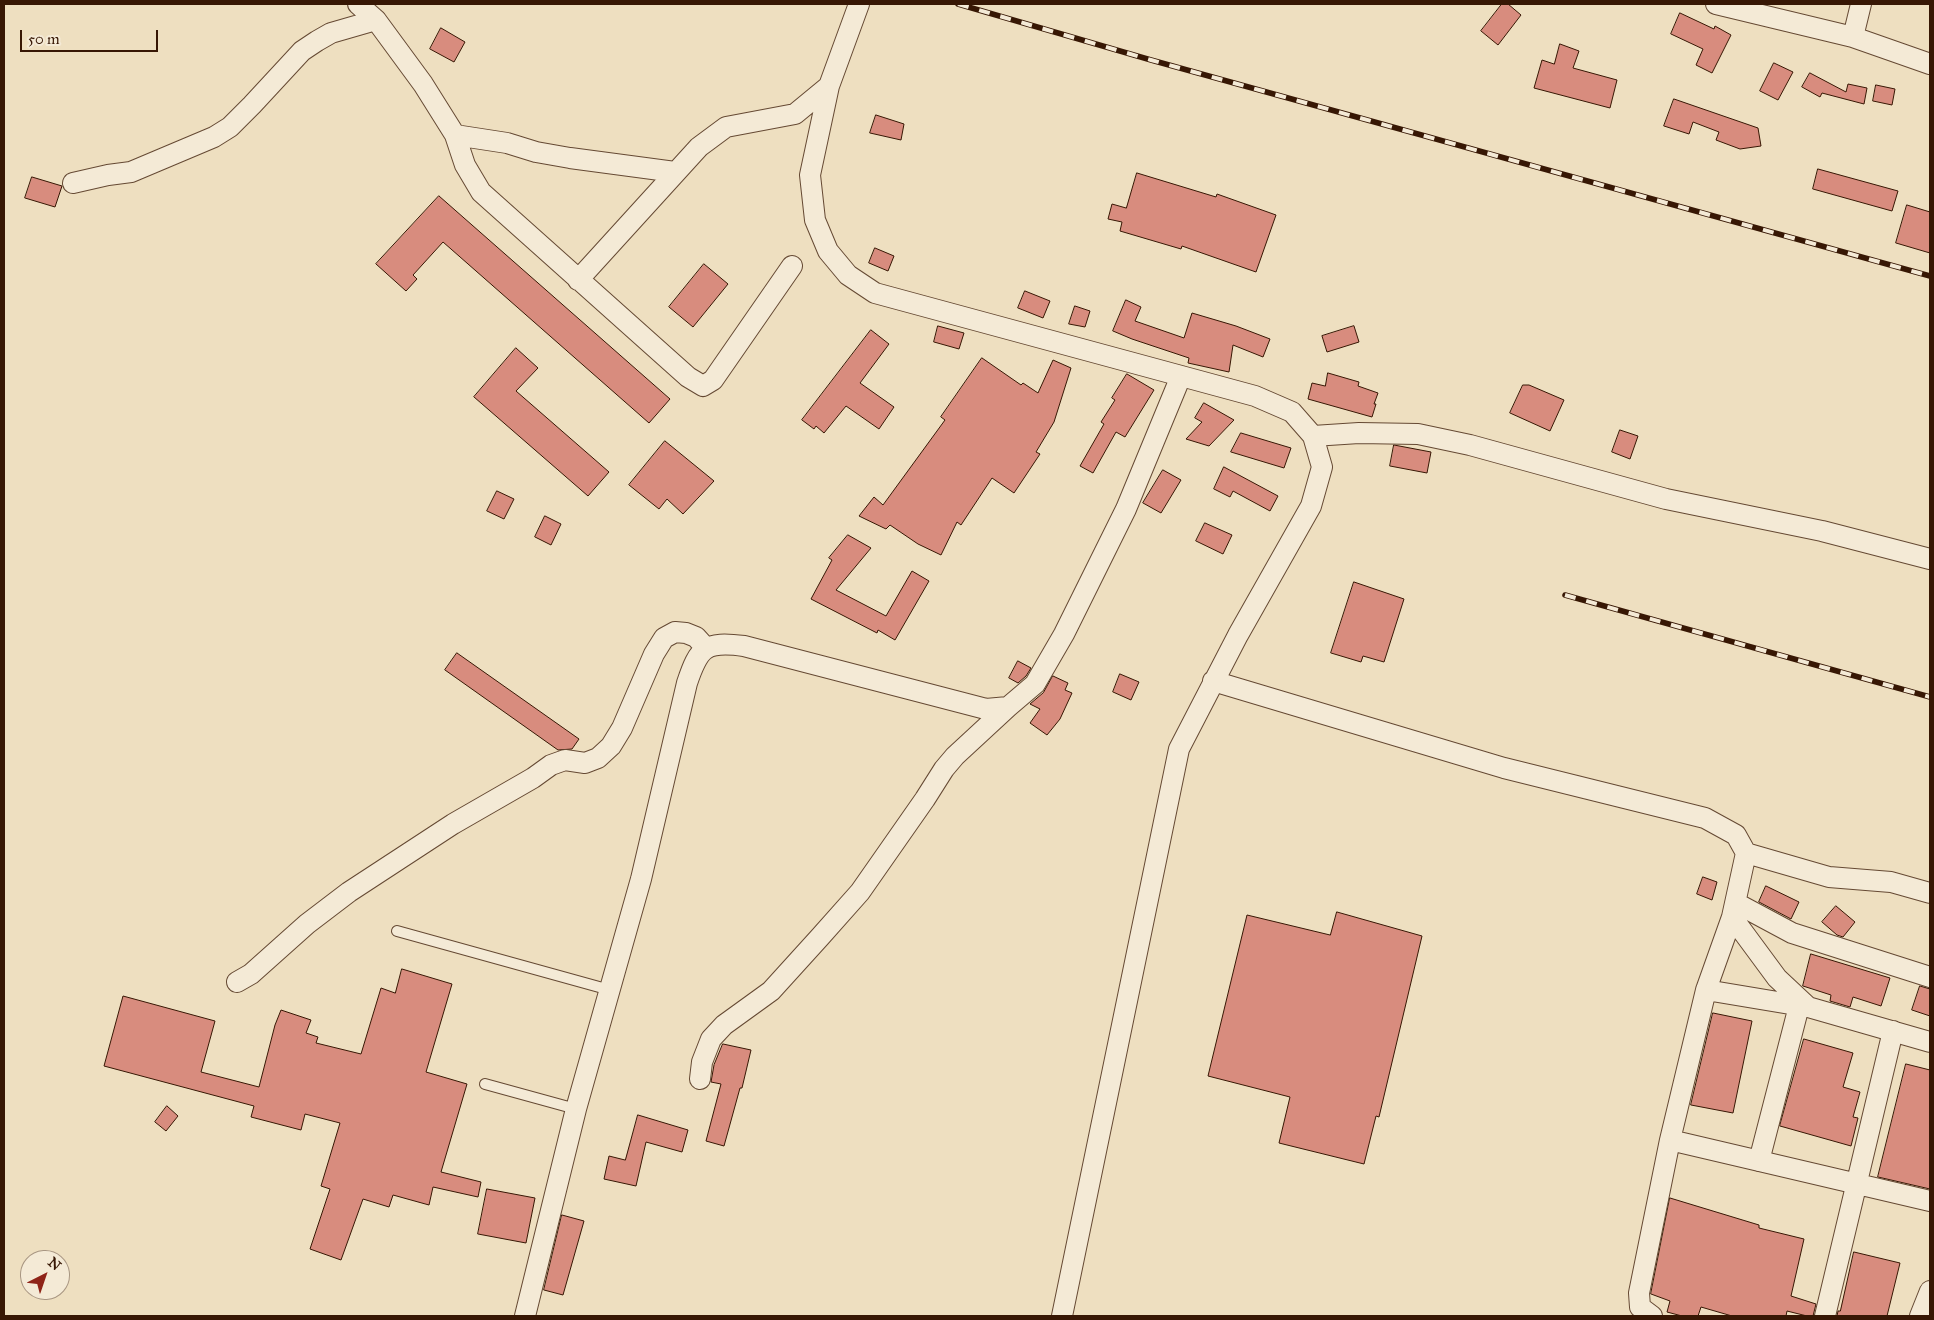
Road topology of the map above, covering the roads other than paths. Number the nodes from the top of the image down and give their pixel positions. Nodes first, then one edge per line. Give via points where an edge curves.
1 (358, 4) edge
2 (859, 4) edge
3 (1716, 4) edge
4 (1861, 4) edge
5 (376, 20) junction
6 (1853, 38) junction
7 (1930, 64) edge
8 (829, 86) junction
9 (455, 135) junction
10 (675, 172) junction
11 (73, 183) dead end
12 (792, 266) dead end
13 (578, 280) junction
14 (1181, 376) junction
15 (1313, 436) junction
16 (1930, 559) edge
17 (706, 648) junction
18 (1213, 681) junction
19 (1008, 707) junction
20 (1746, 853) junction
21 (1930, 893) edge
22 (1734, 910) junction
23 (398, 931) dead end
24 (1930, 977) edge
25 (237, 982) dead end
26 (610, 990) junction
27 (1706, 990) junction
28 (1803, 1006) junction
29 (1893, 1031) junction
30 (1930, 1042) edge
31 (700, 1079) dead end
32 (485, 1084) dead end
33 (576, 1109) junction
34 (1670, 1140) junction
35 (1759, 1161) junction
36 (1858, 1184) junction
37 (1930, 1201) edge
38 (1930, 1291) edge
39 (525, 1316) edge
40 (1062, 1316) edge
41 (1652, 1316) edge
42 (1825, 1316) edge
43 (1920, 1316) edge

1 - 5 street
2 - 8 street
3 - 6 street
4 - 6 street
5 - 9 street
5 - 11 street via 317,40 302,51 235,122 214,137 131,172
6 - 7 street
8 - 10 street via 794,114 726,127 699,147
8 - 14 street via 810,174 815,220 828,251 848,275 875,293
9 - 10 street via 570,158
9 - 13 street via 465,165 482,192
10 - 13 street
12 - 13 street via 713,380 703,386 688,377
14 - 15 street via 1255,396 1292,412
14 - 19 street via 1126,508 1064,634 1035,684
15 - 16 street via 1418,434 1470,444 1666,498 1822,531
15 - 18 street via 1322,467 1311,506
17 - 19 street via 723,644 744,646 986,709
17 - 25 street via 696,637 686,633 674,632 664,638 622,728 611,746 598,758 585,762 565,760 552,765 453,824 349,892 251,974
17 - 26 street via 694,661 687,684 641,878
18 - 20 street via 1504,768 1705,818 1736,835
18 - 40 street via 1179,749
19 - 31 street via 944,768 860,892 820,937 770,990 711,1039 702,1062
20 - 21 street via 1829,877 1891,882
20 - 22 street
22 - 24 street via 1792,933
22 - 27 street
22 - 28 street via 1777,978
23 - 26 lane
26 - 33 street
27 - 28 street
27 - 34 street
28 - 29 street
28 - 35 street
29 - 30 street
29 - 36 street
32 - 33 lane
33 - 39 street
34 - 35 street
34 - 41 street via 1639,1293 1640,1307
35 - 36 street
36 - 37 street
36 - 42 street
38 - 43 street

